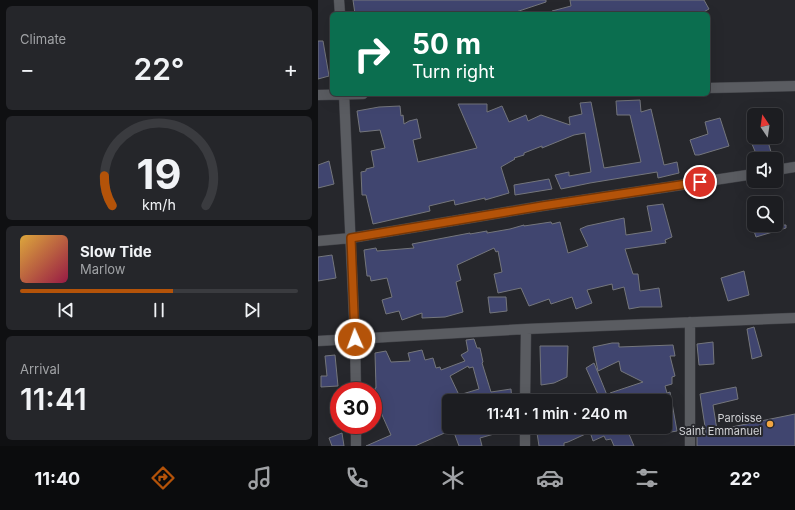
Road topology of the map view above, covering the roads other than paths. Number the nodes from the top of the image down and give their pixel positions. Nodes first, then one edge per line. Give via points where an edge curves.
1 (339, 0) edge
2 (340, 12) edge
3 (795, 86) edge
4 (710, 88) edge
5 (318, 95) edge
6 (330, 95) edge
7 (344, 96) edge
8 (795, 167) edge
9 (783, 169) edge
10 (747, 175) edge
11 (351, 238) junction
12 (318, 241) edge
13 (795, 318) edge
14 (690, 322) junction
15 (526, 329) junction
16 (355, 339) junction
17 (318, 341) edge
18 (356, 382) edge
19 (525, 394) edge
20 (356, 434) edge
21 (525, 434) edge
22 (356, 446) edge
23 (525, 446) edge
24 (690, 446) edge

1 - 2 street
3 - 4 street
5 - 6 street
7 - 11 street
8 - 9 street
10 - 11 street
11 - 12 street
11 - 16 street
13 - 14 street
14 - 15 street
14 - 24 street
15 - 16 street
15 - 19 street
16 - 17 street
16 - 18 street
20 - 22 street
21 - 23 street

